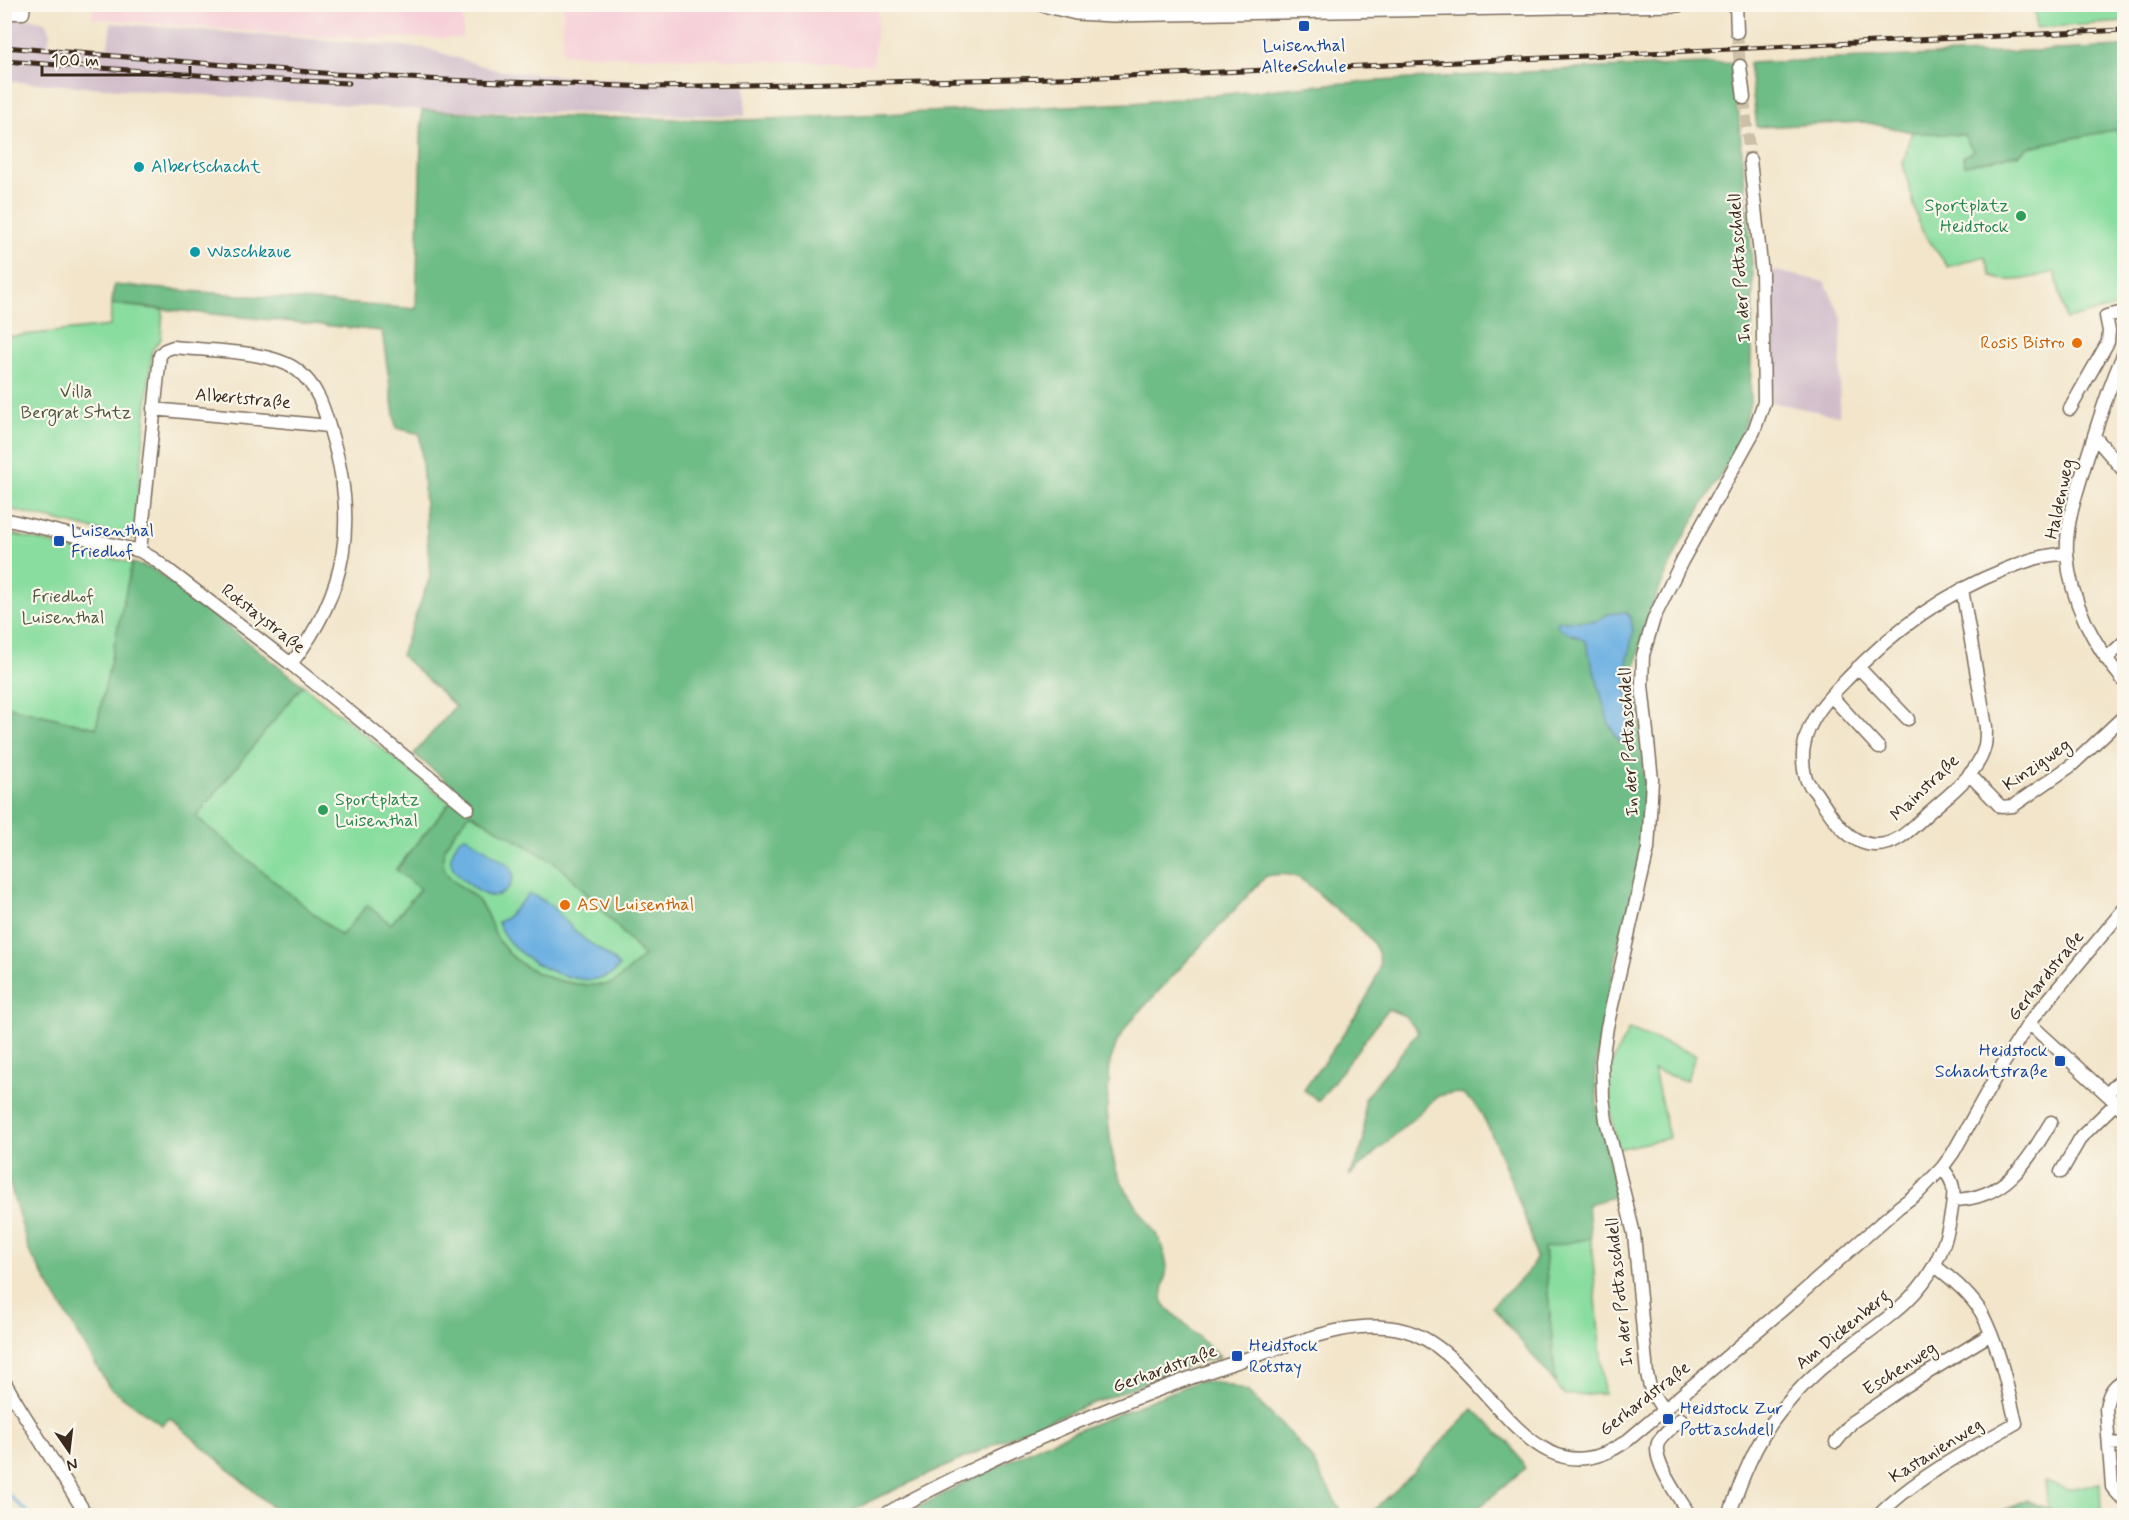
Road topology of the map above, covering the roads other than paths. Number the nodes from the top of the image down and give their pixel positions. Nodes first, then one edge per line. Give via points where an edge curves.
1 (1043, 4) edge
2 (1679, 4) edge
3 (1736, 4) edge
4 (1650, 5) edge
5 (23, 9) edge
6 (1220, 9) edge
7 (4, 13) edge
8 (1737, 32) tunnel mouth
9 (1740, 66) tunnel mouth
10 (1744, 98) tunnel mouth
11 (1750, 160) tunnel mouth
12 (2124, 312) edge
13 (2124, 353) edge
14 (2086, 381) junction
15 (2108, 388) junction
16 (153, 409) junction
17 (2070, 409) dead end
18 (329, 426) junction
19 (2094, 436) junction
20 (2124, 471) edge
21 (4, 519) edge
22 (140, 550) junction
23 (2067, 554) junction
24 (1962, 589) junction
25 (2124, 642) edge
26 (2106, 659) junction
27 (291, 664) junction
28 (1858, 667) junction
29 (2124, 681) edge
30 (1830, 696) junction
31 (2124, 716) edge
32 (1908, 719) dead end
33 (1879, 748) dead end
34 (1969, 774) junction
35 (468, 808) dead end
36 (2124, 909) edge
37 (2029, 1023) junction
38 (2124, 1076) edge
39 (2116, 1102) edge
40 (2051, 1122) dead end
41 (1942, 1168) junction
42 (2061, 1172) dead end
43 (1953, 1200) junction
44 (1935, 1266) junction
45 (1990, 1334) junction
46 (2124, 1380) edge
47 (4, 1381) edge
48 (1664, 1410) junction
49 (1681, 1419) dead end
50 (1836, 1442) dead end
51 (2124, 1443) edge
52 (2109, 1444) junction
53 (2124, 1499) edge
54 (87, 1515) edge
55 (882, 1515) edge
56 (1690, 1515) edge
57 (1729, 1515) edge
58 (1878, 1515) edge

1 - 6 main road via 1076,12 1113,14
2 - 4 main road
3 - 8 street
4 - 6 main road
5 - 7 street
9 - 10 street
11 - 48 street, In der Pottaschdell via 1762,274 1764,402 1754,431 1654,618 1643,655 1642,685 1653,790 1648,849 1602,1061 1606,1120 1634,1234 1647,1374 1651,1391
12 - 14 street via 2106,316 2108,342
13 - 15 street, Haldenweg
14 - 15 street
14 - 17 street
15 - 19 street, Haldenweg
16 - 18 street, Albertstraße
16 - 18 street, Albertstraße via 160,355 173,347 264,357 287,364 315,389
16 - 22 street, Albertstraße
18 - 27 street, Albertstraße via 346,504 343,553 328,605
19 - 20 street
19 - 23 street, Haldenweg via 2075,499
21 - 22 street, Rotstaystraße
22 - 27 street, Rotstaystraße
23 - 24 street, Mainstraße via 2032,559
23 - 26 street, Haldenweg via 2079,608
24 - 28 street, Mainstraße via 1903,628
24 - 34 street, Mainstraße via 1986,727 1985,746
25 - 26 street
26 - 29 street, Haldenweg
27 - 35 street, Rotstaystraße
28 - 30 street, Mainstraße
28 - 32 street
30 - 33 street
30 - 34 street, Mainstraße via 1812,720 1803,747 1806,778 1843,830 1860,842 1887,844 1905,834
31 - 34 street, Kinzigweg via 2072,765 2013,806 2001,807
36 - 37 street, Gerhardstraße
37 - 39 street
37 - 41 street, Gerhardstraße
38 - 39 street
39 - 42 street via 2081,1137
40 - 43 street via 2029,1159 2001,1186 1976,1198
41 - 43 street, Am Dickenberg via 1954,1185
41 - 48 street, Gerhardstraße via 1920,1192
43 - 44 street, Am Dickenberg via 1943,1250
44 - 45 street via 1974,1303
44 - 57 street, Am Dickenberg via 1902,1306 1813,1376 1778,1414 1751,1459
45 - 50 street, Eschenweg via 1852,1422
45 - 58 street, Kastanienweg via 2016,1423 1895,1498
46 - 52 street via 2108,1395
47 - 54 street
48 - 55 street, Gerhardstraße via 1609,1452 1587,1458 1561,1457 1524,1436 1438,1346 1402,1329 1362,1327 1311,1338 1159,1389 1043,1435
49 - 56 street via 1659,1441 1657,1450 1661,1466
51 - 52 street
52 - 53 street via 2112,1486

